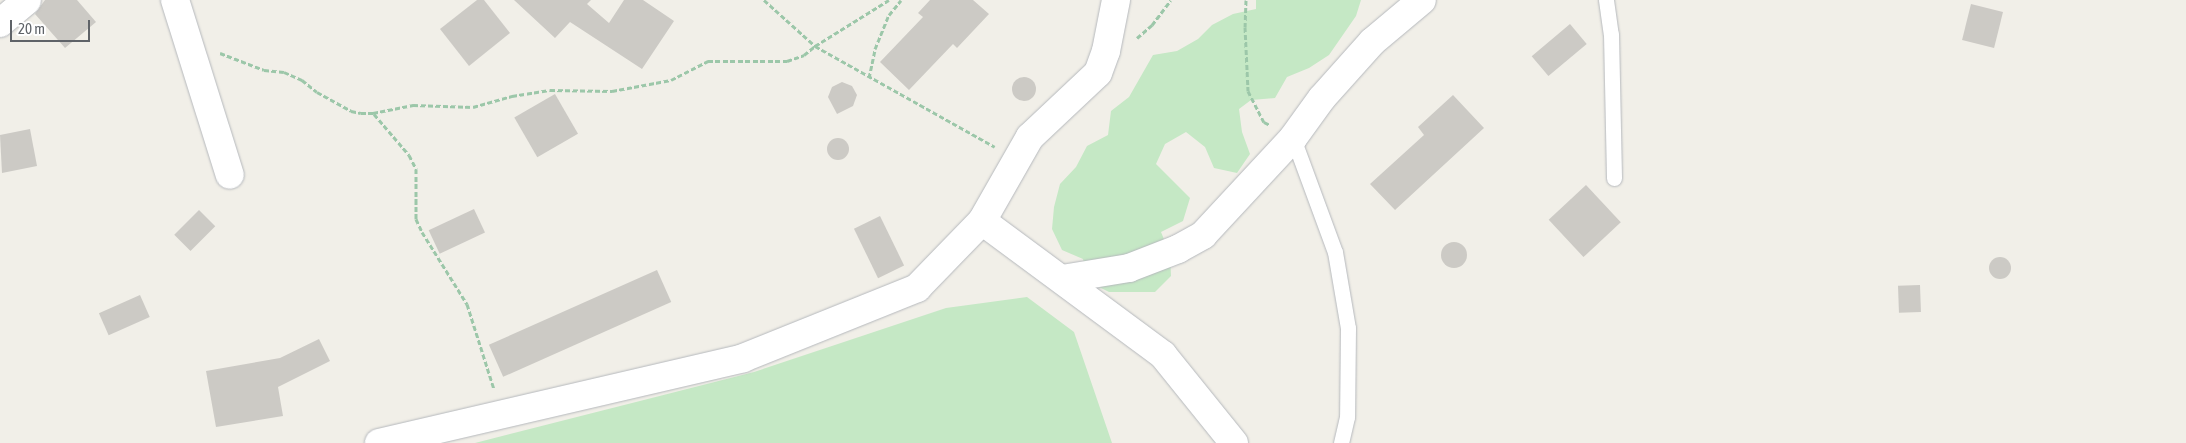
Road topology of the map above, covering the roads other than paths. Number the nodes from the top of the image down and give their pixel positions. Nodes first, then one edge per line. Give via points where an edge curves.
1 (27, 0) edge
2 (175, 0) edge
3 (1116, 0) edge
4 (1422, 0) edge
5 (1606, 0) edge
6 (0, 24) edge
7 (1293, 138) junction
8 (230, 175) dead end
9 (1614, 178) dead end
10 (982, 221) junction
11 (1062, 279) junction
12 (379, 443) edge
13 (1234, 443) edge
14 (1341, 443) edge

1 - 6 street
2 - 8 street
3 - 10 street via 1106,51 1098,73 1030,137
4 - 7 street via 1372,42 1322,98
5 - 9 lane via 1611,34
7 - 11 street via 1203,235 1178,249 1129,268
7 - 14 lane via 1335,252 1348,328 1347,417
10 - 11 street
10 - 12 street via 916,288 743,358
11 - 13 street via 1163,355

